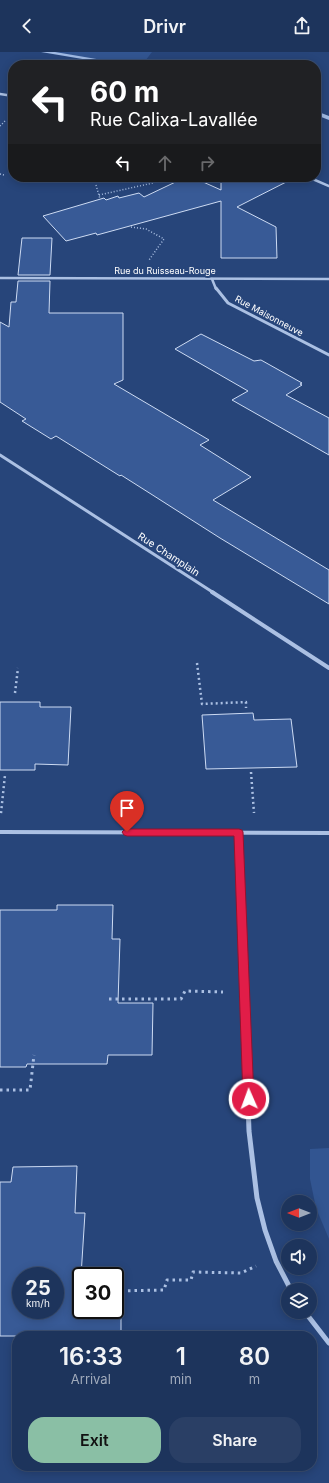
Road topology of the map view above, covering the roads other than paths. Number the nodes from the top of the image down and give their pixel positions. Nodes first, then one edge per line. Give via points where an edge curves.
1 (320, 182) edge
2 (329, 186) edge
3 (0, 278) edge
4 (212, 279) junction
5 (329, 279) edge
6 (329, 355) edge
7 (0, 455) edge
8 (329, 668) edge
9 (0, 832) edge
10 (239, 832) junction
11 (329, 833) edge
12 (288, 1283) edge
13 (310, 1319) edge
14 (329, 1343) edge

1 - 2 street
3 - 4 street, Rue du Ruisseau-Rouge
4 - 5 street, Rue du Ruisseau-Rouge
4 - 6 street, Rue Maisonneuve via 216,291 228,303
7 - 8 street, Rue Champlain
9 - 10 street
10 - 11 street
10 - 12 street via 254,1175 260,1210 275,1258
13 - 14 street

